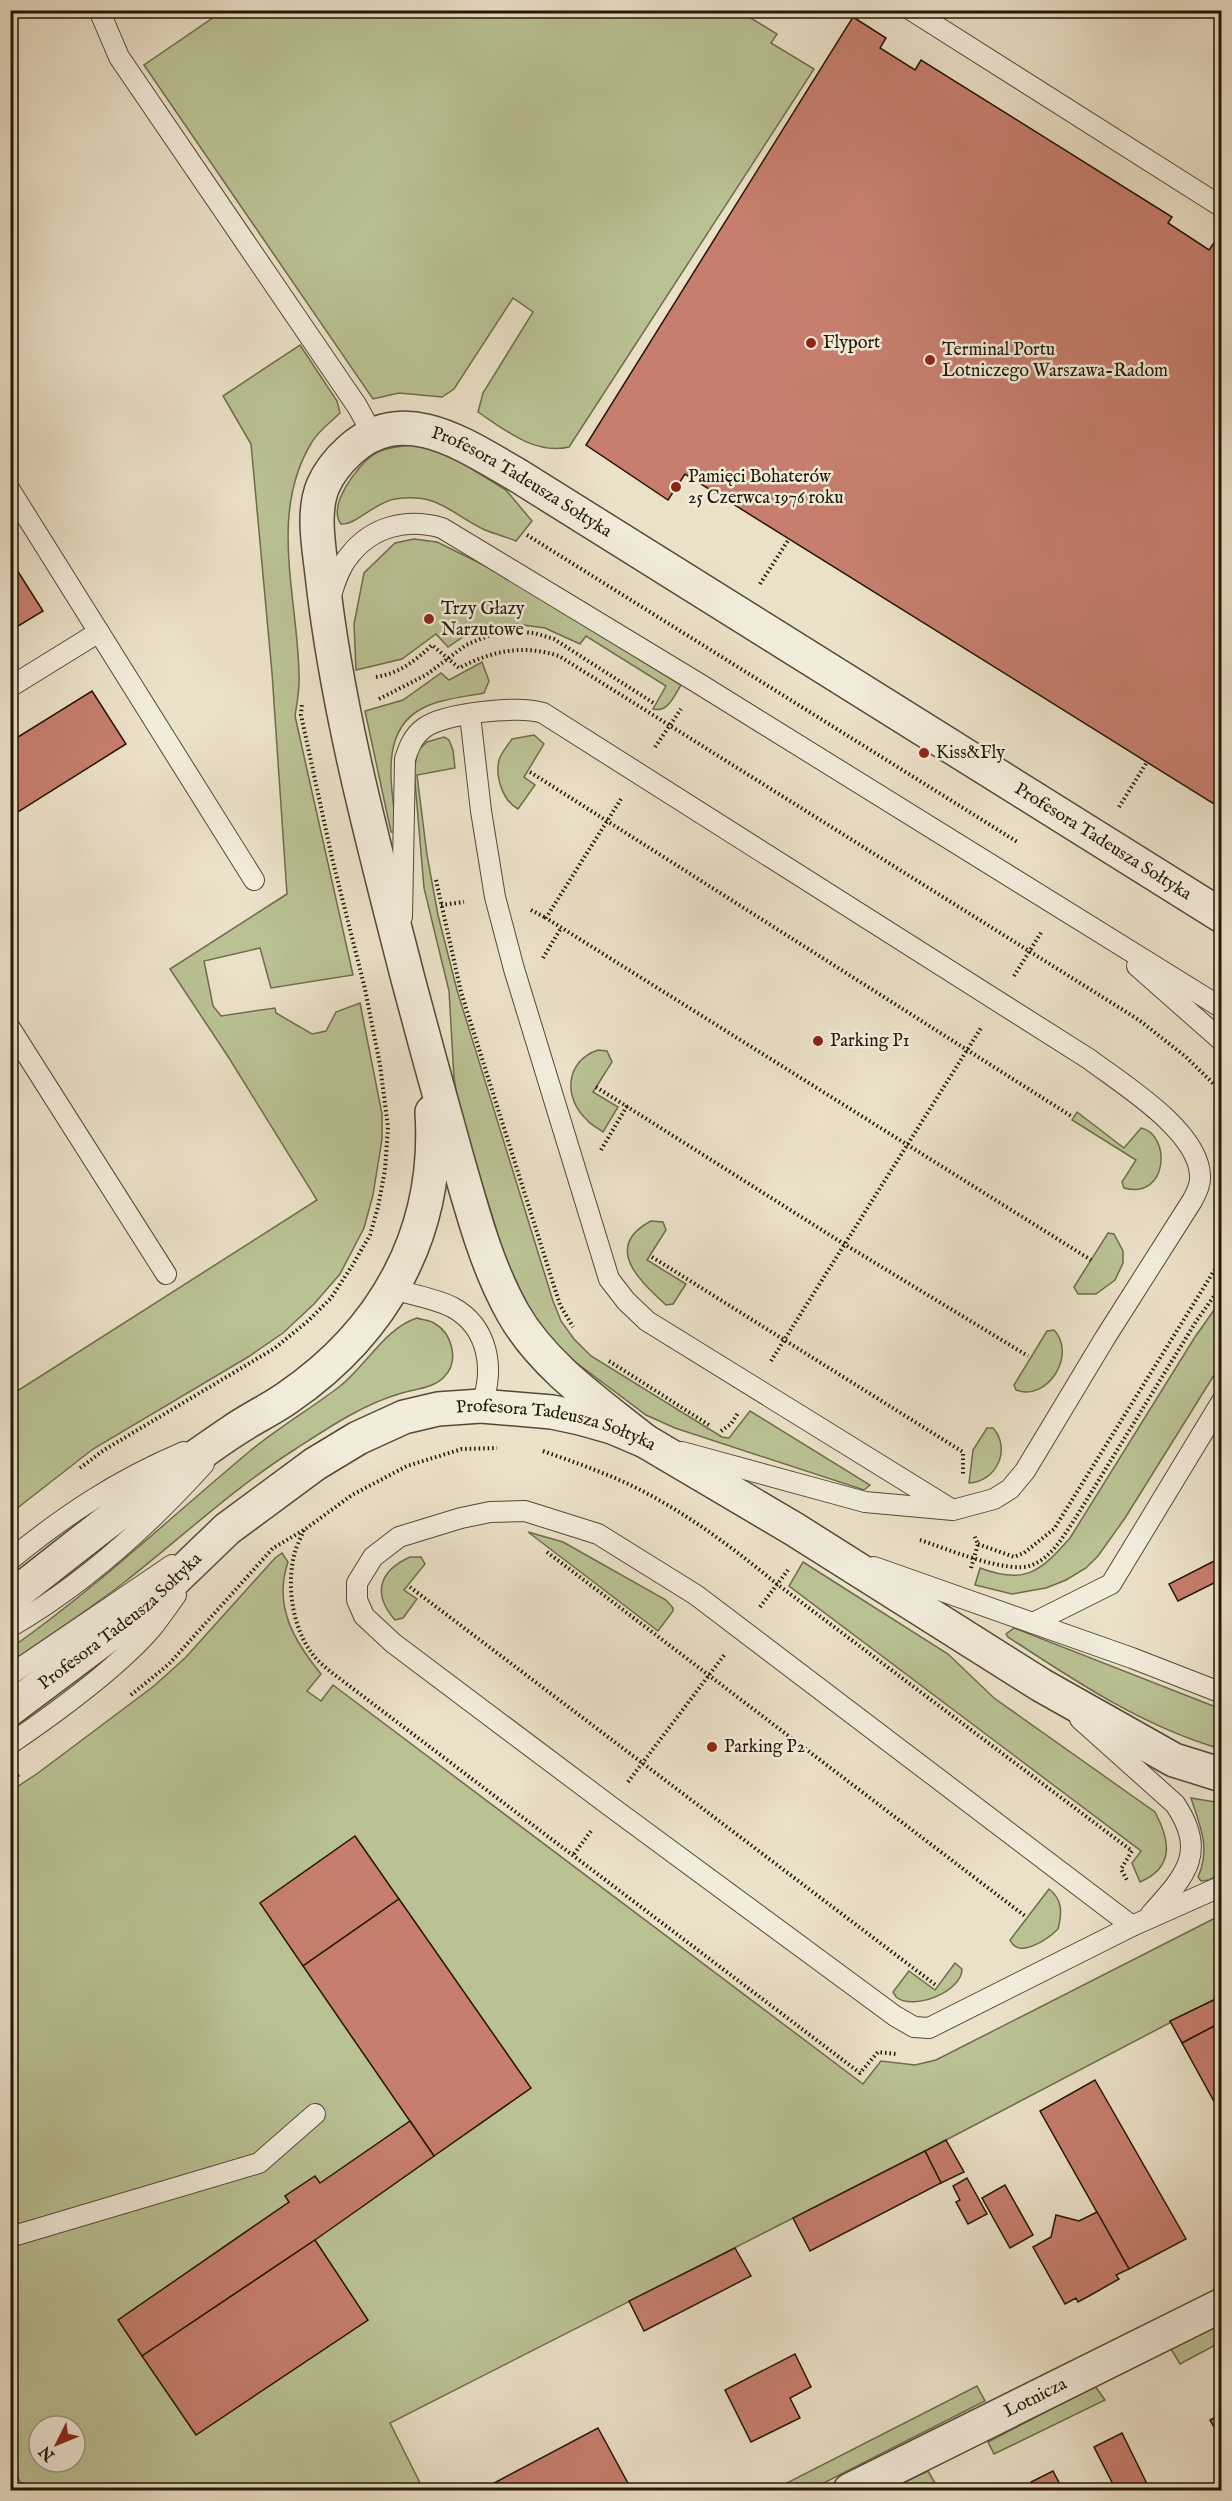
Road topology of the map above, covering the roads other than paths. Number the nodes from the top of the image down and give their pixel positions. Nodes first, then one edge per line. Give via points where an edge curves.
1 (99, 10) edge
2 (911, 10) edge
3 (1221, 207) edge
4 (373, 435) junction
5 (10, 490) edge
6 (326, 610) junction
7 (99, 632) junction
8 (10, 687) edge
9 (470, 715) junction
10 (254, 880) dead end
11 (1221, 916) edge
12 (1095, 928) junction
13 (401, 951) junction
14 (1221, 1008) edge
15 (10, 1028) edge
16 (1221, 1041) edge
17 (429, 1059) junction
18 (166, 1274) dead end
19 (393, 1289) junction
20 (1221, 1401) edge
21 (481, 1406) junction
22 (233, 1430) junction
23 (645, 1442) junction
24 (958, 1510) junction
25 (227, 1529) junction
26 (833, 1553) junction
27 (10, 1560) edge
28 (10, 1598) edge
29 (1034, 1623) junction
30 (10, 1627) edge
31 (10, 1676) edge
32 (1041, 1685) junction
33 (1221, 1693) edge
34 (10, 1709) edge
35 (10, 1744) edge
36 (1221, 1775) edge
37 (1221, 1886) edge
38 (1140, 1922) junction
39 (315, 2114) dead end
40 (10, 2237) edge
41 (1221, 2305) edge
42 (850, 2490) edge

1 - 4 lane via 118,57
2 - 3 lane
4 - 6 street, Profesora Tadeusza Sołtyka via 346,454 322,488 318,538
4 - 11 street, Profesora Tadeusza Sołtyka via 398,428 423,429 470,448
5 - 7 lane
6 - 12 lane via 349,556 366,541 402,523 442,528
6 - 13 street, Profesora Tadeusza Sołtyka via 366,816
7 - 8 lane
7 - 10 lane
9 - 13 lane via 424,728 411,742 405,759
9 - 24 lane via 495,897 609,1279 647,1321
9 - 24 lane via 513,709 543,713 1089,1059 1166,1120 1191,1148 1200,1176 1192,1202 1025,1471 1010,1489 994,1499
12 - 14 lane
12 - 16 lane
13 - 17 street, Profesora Tadeusza Sołtyka
15 - 18 lane
17 - 19 street, Profesora Tadeusza Sołtyka via 435,1146 429,1185 411,1252
17 - 23 street, Profesora Tadeusza Sołtyka via 471,1206 498,1282 515,1315 536,1345
19 - 21 lane via 453,1308 471,1323 490,1365 488,1389
19 - 22 street, Profesora Tadeusza Sołtyka via 353,1342 322,1371 287,1398
20 - 29 lane via 1111,1584
21 - 23 street, Profesora Tadeusza Sołtyka via 580,1418
21 - 25 street, Profesora Tadeusza Sołtyka via 438,1409 404,1417 358,1438 315,1464
22 - 27 lane, Profesora Tadeusza Sołtyka via 114,1485 68,1514
22 - 28 street, Profesora Tadeusza Sołtyka via 145,1492
22 - 30 lane, Profesora Tadeusza Sołtyka via 174,1497 108,1557 51,1603
23 - 24 lane via 865,1502
23 - 26 street
25 - 31 lane, Profesora Tadeusza Sołtyka
25 - 34 street, Profesora Tadeusza Sołtyka via 146,1607
25 - 35 lane, Profesora Tadeusza Sołtyka via 150,1630 104,1672
26 - 29 lane
26 - 32 street
29 - 33 lane
32 - 36 street via 1174,1760
32 - 38 lane via 1175,1804 1187,1821 1193,1855 1186,1871 1177,1886
37 - 38 lane
38 - 38 lane via 929,2028 914,2027 393,1643 364,1616 357,1600 357,1583 373,1557 399,1537 490,1512 525,1511 598,1534 696,1595
39 - 40 lane via 259,2163
41 - 42 street, Lotnicza

